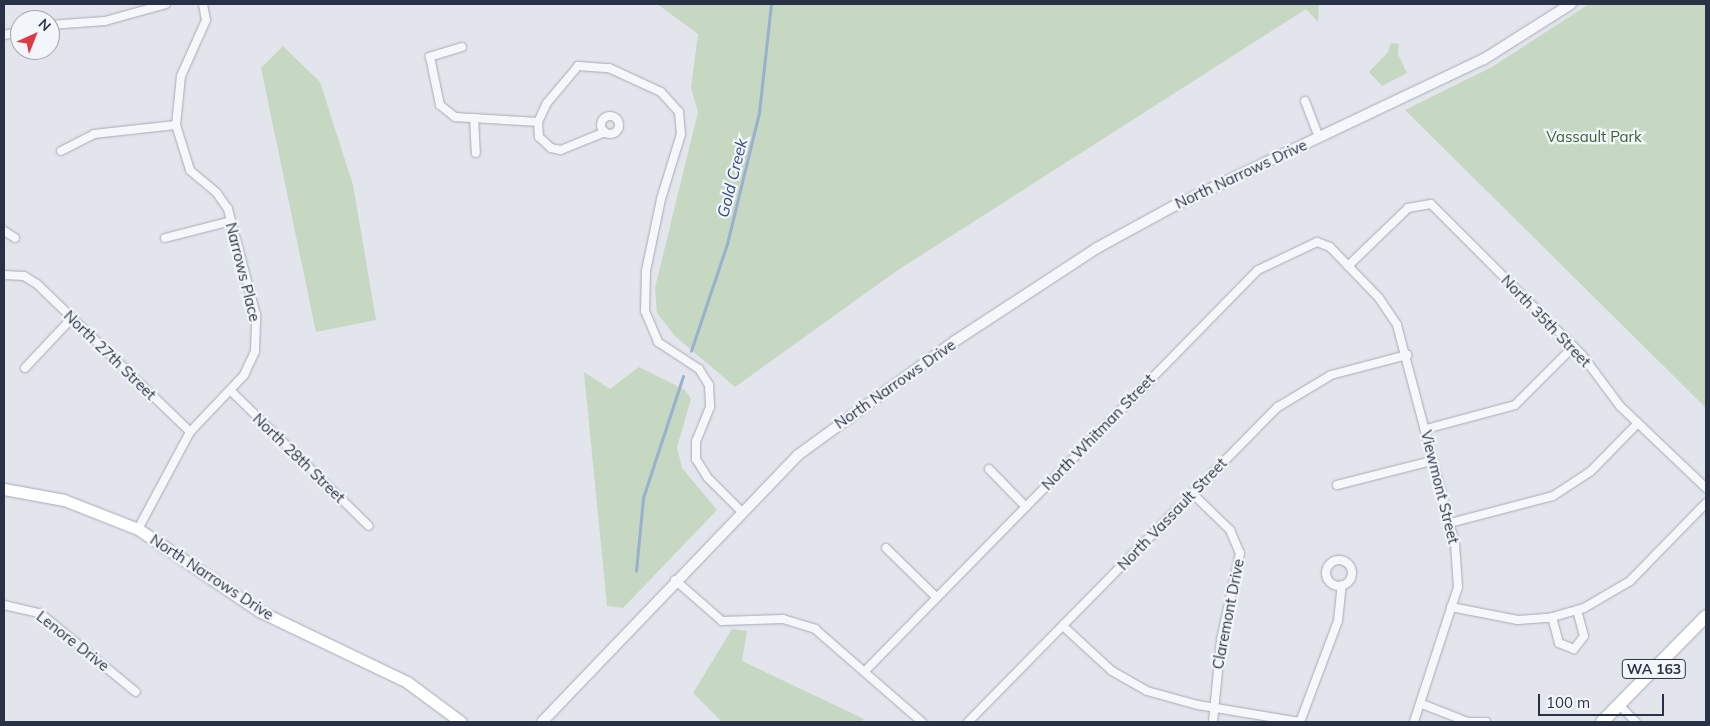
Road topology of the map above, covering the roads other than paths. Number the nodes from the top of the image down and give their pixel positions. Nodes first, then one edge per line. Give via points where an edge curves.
1 (166, 4) edge
2 (203, 4) edge
3 (1571, 4) edge
4 (60, 24) edge
5 (462, 47) dead end
6 (1305, 101) dead end
7 (474, 118) junction
8 (538, 122) junction
9 (176, 125) junction
10 (605, 132) dead end
11 (1319, 137) junction
12 (61, 151) dead end
13 (476, 154) dead end
14 (231, 221) junction
15 (4, 231) edge
16 (15, 238) dead end
17 (165, 238) dead end
18 (1348, 266) junction
19 (4, 275) edge
20 (72, 318) junction
21 (1574, 346) junction
22 (1407, 355) junction
23 (25, 368) dead end
24 (230, 390) junction
25 (1638, 424) junction
26 (1426, 428) junction
27 (190, 432) junction
28 (1432, 461) junction
29 (989, 469) dead end
30 (1337, 485) dead end
31 (1706, 488) edge
32 (4, 489) edge
33 (1193, 494) junction
34 (1706, 503) edge
35 (1025, 506) junction
36 (741, 511) junction
37 (1450, 523) junction
38 (369, 526) dead end
39 (138, 529) junction
40 (886, 548) dead end
41 (675, 580) junction
42 (1342, 586) dead end
43 (936, 597) junction
44 (4, 605) edge
45 (1452, 606) junction
46 (1577, 610) junction
47 (1706, 616) edge
48 (1552, 618) junction
49 (1063, 626) junction
50 (865, 671) junction
51 (136, 692) dead end
52 (1422, 704) junction
53 (1619, 705) junction
54 (1214, 708) junction
55 (461, 722) edge
56 (542, 722) edge
57 (922, 722) edge
58 (968, 722) edge
59 (1213, 722) edge
60 (1300, 722) edge
61 (1414, 722) edge
62 (1469, 722) edge
63 (1486, 722) edge
64 (1602, 722) edge
65 (1636, 722) edge

1 - 4 street via 105,21
2 - 9 street, Narrows Place via 206,20 181,76
3 - 11 street, North Narrows Drive via 1484,59
5 - 7 street via 430,57 440,106 455,117
6 - 11 street, North Narrows Drive
7 - 8 street
7 - 13 street
8 - 10 street via 539,137 556,150 592,140
8 - 36 street via 567,76 587,64 609,68 652,88 676,106 681,134 650,253 645,311 658,342 699,369 710,384 710,407 696,441 696,459 712,482
9 - 12 street via 94,134
9 - 14 street, Narrows Place via 190,170 217,192
11 - 36 street, North Narrows Drive via 1174,206 1038,285 819,437
14 - 17 street
14 - 24 street, Narrows Place via 257,324 250,367
15 - 16 street
18 - 21 street, North 35th Street via 1408,208 1431,204
18 - 22 street, Viewmont Street via 1386,306
18 - 35 street, North Whitman Street via 1330,247 1317,242 1258,270
19 - 20 street, North 27th Street via 29,278
20 - 23 street
20 - 27 street, North 27th Street
21 - 25 street, North 35th Street via 1608,392
21 - 26 street via 1515,405
22 - 26 street, Viewmont Street
22 - 33 street, North Vassault Street via 1331,375 1299,392 1268,416
24 - 27 street, Narrows Place
24 - 38 street, North 28th Street
25 - 31 street, North 35th Street
25 - 37 street via 1591,471 1553,496
26 - 28 street, Viewmont Street
27 - 39 street, Narrows Place
28 - 30 street
28 - 37 street, Viewmont Street
29 - 35 street
32 - 39 main road, North Narrows Drive via 64,500
33 - 49 street, North Vassault Street
33 - 54 street, Claremont Drive via 1230,530 1240,553 1222,632
34 - 46 street via 1622,588
35 - 43 street, North Whitman Street
36 - 41 street, North Narrows Drive
37 - 45 street, Viewmont Street via 1458,579
39 - 55 main road, North Narrows Drive via 259,611 407,682
40 - 43 street
41 - 50 street via 722,621 783,619 806,624
41 - 56 street, North Narrows Drive
42 - 60 street via 1338,621
43 - 50 street, North Whitman Street
44 - 51 street, Lenore Drive via 40,613
45 - 48 street via 1502,619
45 - 52 street, Viewmont Street
46 - 48 street
46 - 48 street via 1584,636 1574,649 1559,643
47 - 53 main road, WA 163
49 - 54 street via 1132,684 1166,697
49 - 58 street, North Vassault Street
50 - 57 street
52 - 61 street, Viewmont Street
52 - 62 street
53 - 64 main road, WA 163
53 - 65 street
54 - 59 street, Claremont Drive
54 - 60 street
62 - 63 street

